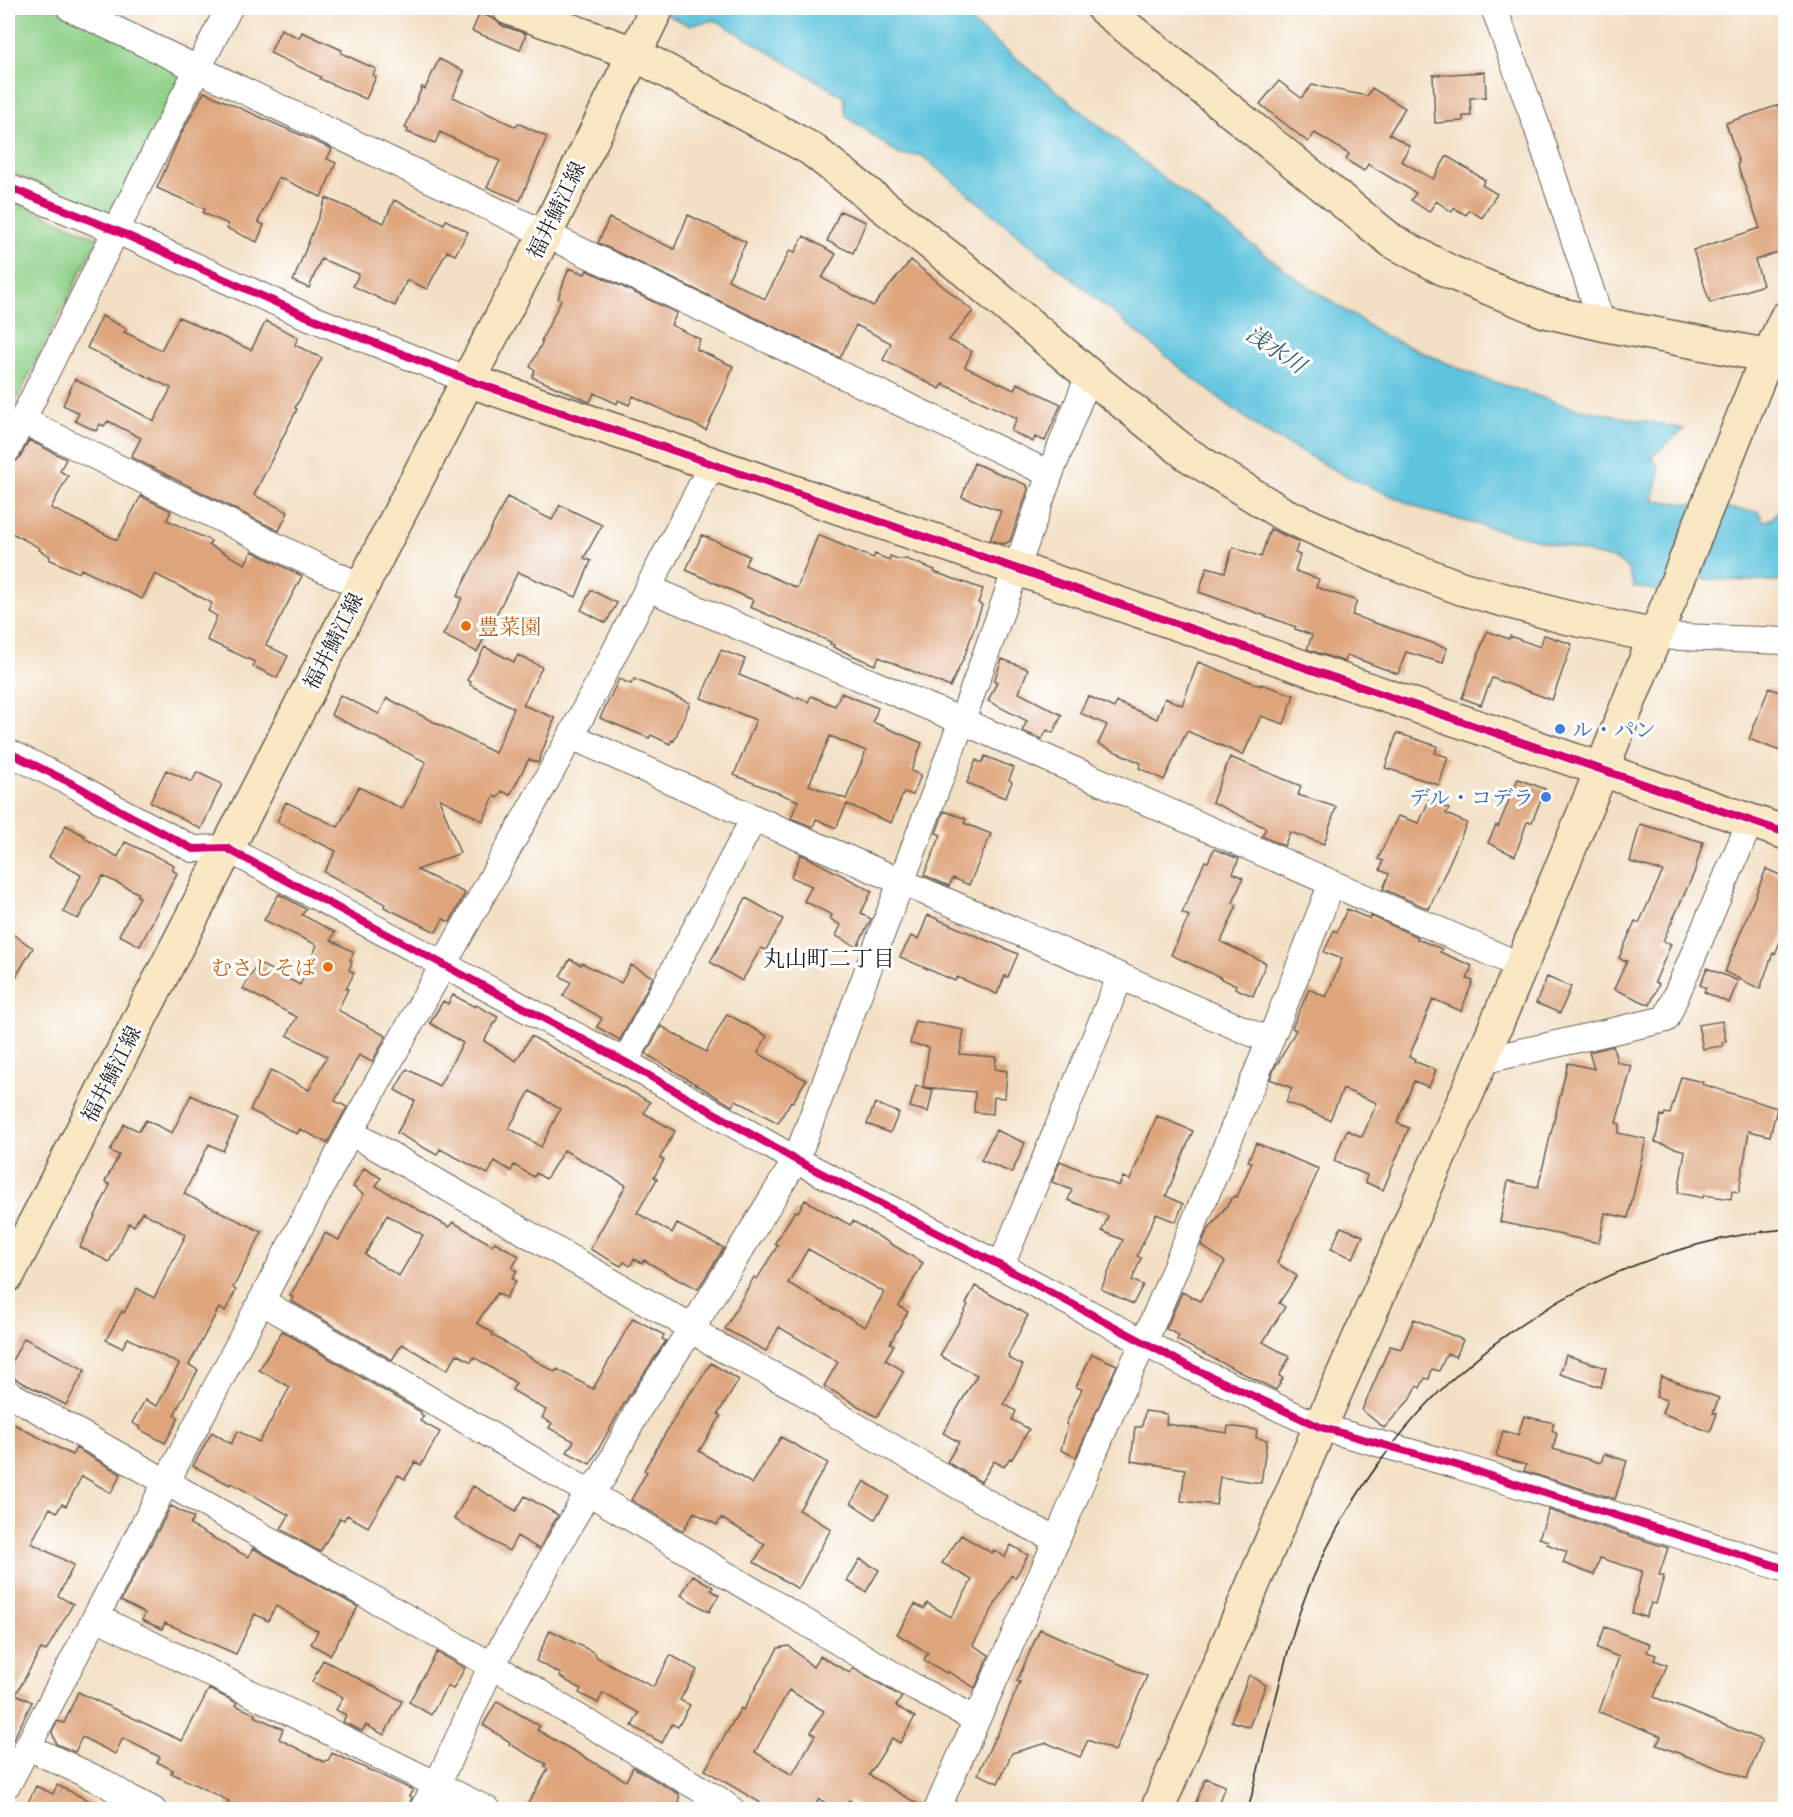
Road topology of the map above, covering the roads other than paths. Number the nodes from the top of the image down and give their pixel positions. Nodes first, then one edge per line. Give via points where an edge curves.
1 (70, 8) edge
2 (229, 8) edge
3 (509, 8) edge
4 (1103, 8) edge
5 (1494, 8) edge
6 (654, 14) edge
7 (633, 53) junction
8 (198, 69) junction
9 (8, 187) edge
10 (117, 231) junction
11 (545, 235) junction
12 (1785, 318) edge
13 (1602, 324) junction
14 (1771, 364) edge
15 (1089, 375) junction
16 (468, 380) junction
17 (22, 420) junction
18 (8, 449) edge
19 (712, 465) junction
20 (1050, 474) junction
21 (1016, 567) junction
22 (361, 586) junction
23 (648, 588) junction
24 (1655, 636) junction
25 (1785, 641) edge
26 (962, 721) junction
27 (571, 736) junction
28 (8, 752) edge
29 (1602, 769) junction
30 (754, 818) junction
31 (1750, 822) junction
32 (1785, 833) edge
33 (226, 848) junction
34 (900, 881) junction
35 (1332, 883) junction
36 (444, 966) junction
37 (1521, 966) junction
38 (1120, 978) junction
39 (1270, 1041) junction
40 (1481, 1061) junction
41 (625, 1062) junction
42 (350, 1132) junction
43 (795, 1160) junction
44 (1001, 1266) junction
45 (8, 1275) edge
46 (261, 1301) junction
47 (692, 1328) junction
48 (1144, 1343) junction
49 (8, 1393) edge
50 (1320, 1427) junction
51 (167, 1482) junction
52 (588, 1492) junction
53 (1057, 1540) junction
54 (1785, 1569) edge
55 (96, 1617) junction
56 (491, 1667) junction
57 (976, 1719) junction
58 (28, 1748) junction
59 (8, 1784) edge
60 (437, 1785) junction
61 (698, 1800) edge
62 (153, 1809) edge
63 (422, 1809) edge
64 (488, 1809) edge
65 (732, 1809) edge
66 (937, 1809) edge
67 (1157, 1809) edge

1 - 8 street
2 - 8 street
3 - 7 street
4 - 13 street via 1392,242 1450,272 1545,311
5 - 13 street
6 - 7 street, 福井鯖江線
7 - 11 street, 福井鯖江線
7 - 15 street via 811,149
8 - 10 street
8 - 11 street
9 - 10 street
10 - 16 street via 304,315
10 - 17 street
11 - 16 street, 福井鯖江線
11 - 20 street
12 - 14 street
13 - 14 street
14 - 24 street
15 - 20 street
15 - 24 street via 1187,454 1283,514 1461,588 1565,617
16 - 19 street
16 - 22 street, 福井鯖江線
17 - 18 street
17 - 22 street
19 - 21 street
19 - 23 street
20 - 21 street
21 - 26 street
21 - 29 street
22 - 33 street, 福井鯖江線
23 - 26 street
23 - 27 street
24 - 25 street
24 - 29 street
26 - 34 street
26 - 35 street
27 - 30 street
27 - 36 street
28 - 33 street via 194,849
29 - 31 street
29 - 37 street
30 - 34 street
30 - 41 street
31 - 32 street
31 - 40 street via 1666,1018
33 - 36 street
33 - 45 street, 福井鯖江線
34 - 38 street
34 - 43 street
35 - 37 street
35 - 39 street
36 - 41 street
36 - 42 street
37 - 40 street
38 - 39 street
38 - 44 street
39 - 48 street
40 - 50 street
41 - 43 street
42 - 46 street
42 - 47 street
43 - 44 street
43 - 47 street
44 - 48 street
46 - 51 street
46 - 52 street
47 - 52 street via 639,1408 603,1477
47 - 53 street via 710,1342 797,1388 857,1427
48 - 50 street
48 - 53 street via 1119,1390
49 - 51 street
50 - 54 street via 1456,1465
50 - 67 street
51 - 55 street
51 - 56 street
52 - 56 street
52 - 57 street via 916,1689
53 - 57 street
55 - 58 street
55 - 60 street
56 - 60 street
56 - 61 street via 537,1691
57 - 66 street
58 - 59 street
58 - 62 street
60 - 63 street
60 - 64 street
61 - 65 street

